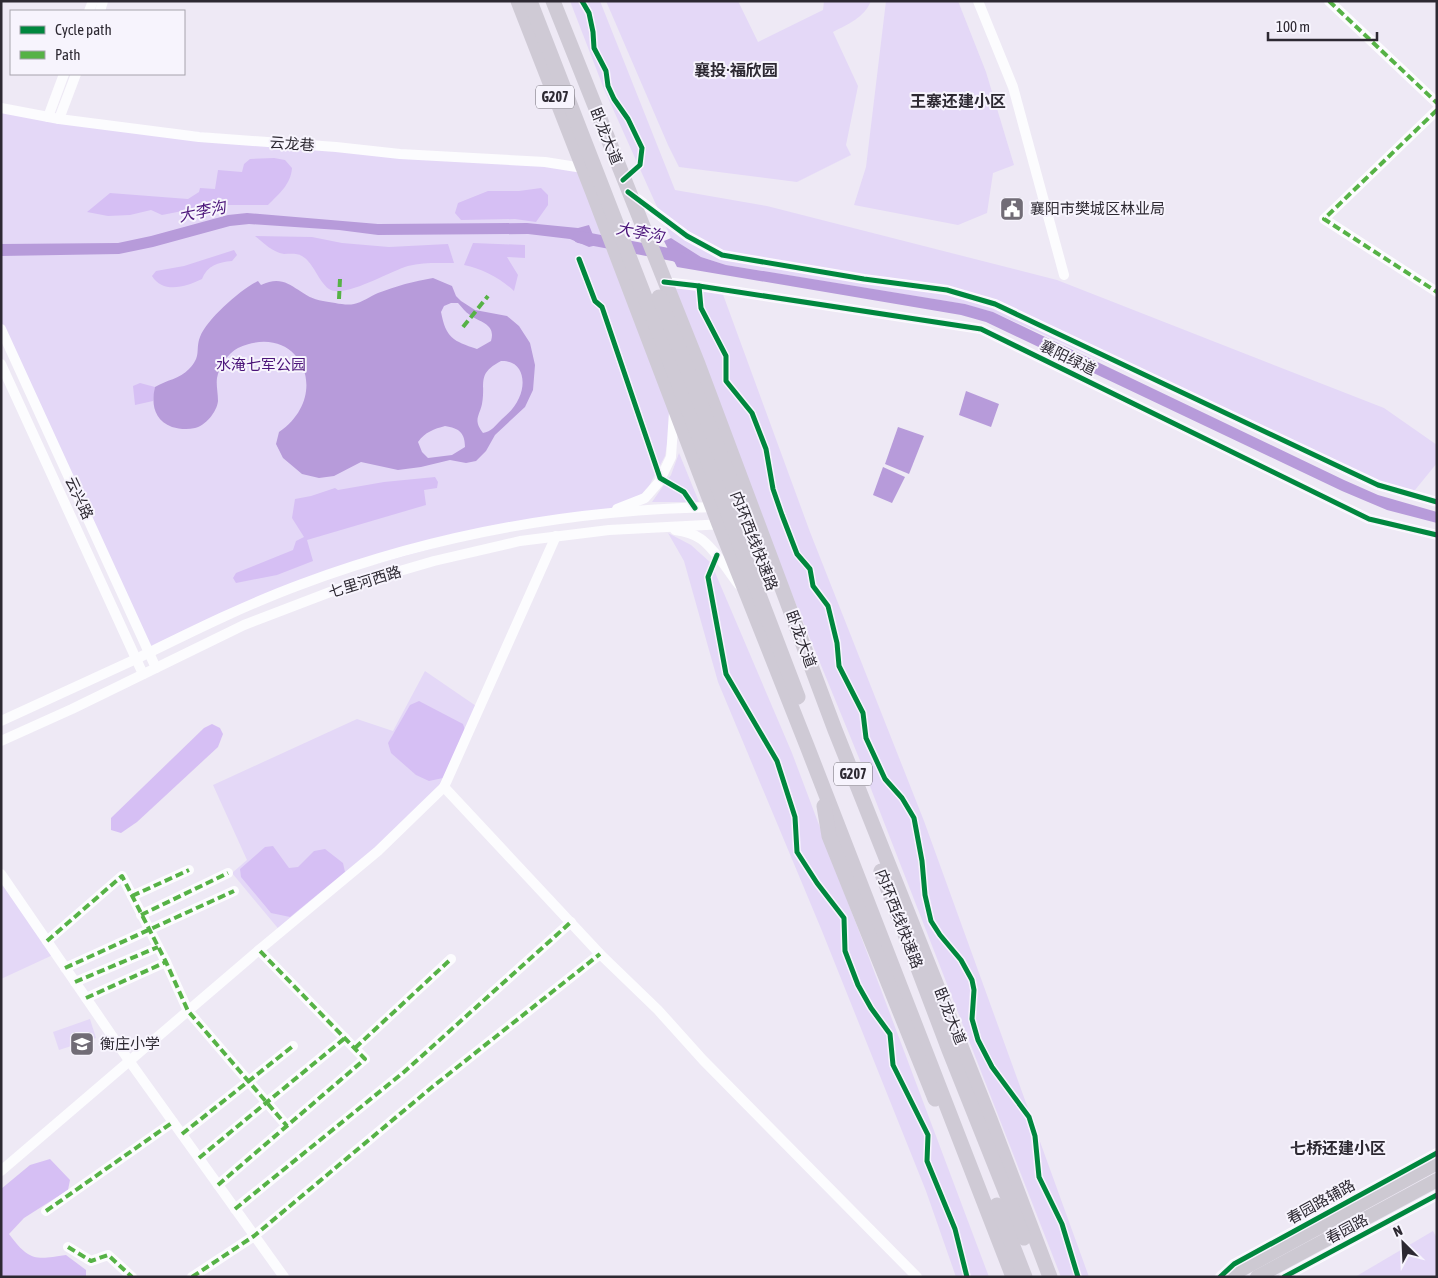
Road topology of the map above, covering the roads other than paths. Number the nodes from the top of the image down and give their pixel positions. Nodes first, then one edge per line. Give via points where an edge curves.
1 (520, 1) edge
2 (530, 1) edge
3 (544, 1) edge
4 (553, 1) edge
5 (557, 1) edge
6 (978, 1) edge
7 (1329, 1) edge
8 (64, 75) edge
9 (76, 75) edge
10 (572, 92) junction
11 (1437, 103) edge
12 (1, 108) edge
13 (1437, 110) edge
14 (48, 117) junction
15 (59, 119) junction
16 (583, 168) junction
17 (628, 192) junction
18 (1064, 275) dead end
19 (662, 277) junction
20 (1437, 292) edge
21 (1, 329) edge
22 (1, 364) edge
23 (674, 406) junction
24 (1437, 502) edge
25 (712, 507) junction
26 (752, 507) junction
27 (609, 513) junction
28 (757, 522) junction
29 (718, 524) junction
30 (639, 528) junction
31 (1437, 535) edge
32 (556, 536) junction
33 (748, 597) junction
34 (149, 652) junction
35 (135, 659) junction
36 (156, 668) junction
37 (143, 674) junction
38 (806, 675) junction
39 (1, 721) edge
40 (812, 733) junction
41 (1, 741) edge
42 (444, 787) junction
43 (189, 870) dead end
44 (228, 873) dead end
45 (1, 874) edge
46 (234, 891) dead end
47 (132, 896) junction
48 (141, 914) junction
49 (571, 922) junction
50 (149, 930) junction
51 (47, 941) junction
52 (158, 947) junction
53 (259, 950) junction
54 (600, 954) junction
55 (451, 959) dead end
56 (166, 962) junction
57 (65, 968) junction
58 (75, 982) junction
59 (86, 998) junction
60 (188, 1011) junction
61 (345, 1038) junction
62 (293, 1046) dead end
63 (355, 1048) junction
64 (130, 1062) junction
65 (249, 1081) junction
66 (267, 1102) junction
67 (990, 1119) junction
68 (173, 1122) junction
69 (288, 1126) junction
70 (182, 1134) junction
71 (1437, 1153) edge
72 (199, 1158) junction
73 (970, 1162) junction
74 (1437, 1163) edge
75 (1, 1171) edge
76 (1407, 1174) junction
77 (1437, 1180) edge
78 (218, 1185) junction
79 (1437, 1195) edge
80 (1416, 1198) junction
81 (235, 1209) junction
82 (46, 1211) dead end
83 (1316, 1224) junction
84 (254, 1236) junction
85 (68, 1247) dead end
86 (132, 1277) edge
87 (192, 1277) edge
88 (284, 1277) edge
89 (917, 1277) edge
90 (1013, 1277) edge
91 (1025, 1277) edge
92 (1040, 1277) edge
93 (1050, 1277) edge
94 (1220, 1277) edge
95 (1228, 1277) edge
96 (1257, 1277) edge
97 (1284, 1277) edge

1 - 10 highway via 535,36
1 - 16 highway, G207
2 - 10 highway, 内环西线快速路
3 - 10 highway, 内环西线快速路
4 - 17 highway, 卧龙大道 / G207
5 - 10 highway via 564,26
6 - 18 street via 1013,86
7 - 11 street
8 - 14 street
9 - 15 street
10 - 38 highway, 内环西线快速路
10 - 40 highway, 内环西线快速路
12 - 14 street, 云龙巷
13 - 20 street via 1324,219
14 - 15 street, 云龙巷
15 - 16 street, 云龙巷 via 200,137 400,154 545,162
16 - 23 highway, G207
17 - 19 highway, 卧龙大道 / G207
17 - 24 street via 687,236 722,255 947,290 995,304 1378,485
19 - 26 highway, 卧龙大道 / G207
19 - 31 street, 襄阳绿道 via 699,286 981,329 1369,519
21 - 34 street, 云兴路
22 - 35 street, 云兴路
23 - 25 highway, G207
23 - 27 street via 670,457 659,482 644,498
25 - 26 street, 七里河西路
25 - 27 street, 七里河西路
25 - 29 highway, G207
26 - 28 highway, 卧龙大道 / G207
27 - 34 street, 七里河西路 via 494,529 393,554 227,614
28 - 29 street, 七里河西路
28 - 67 highway, 卧龙大道 / G207 via 835,730
29 - 30 street, 七里河西路
29 - 33 highway, G207
30 - 32 street, 七里河西路
30 - 33 street via 682,531 701,538
32 - 36 street, 七里河西路 via 434,561 338,589 244,625
32 - 42 street
33 - 73 highway, G207
34 - 35 street, 七里河西路
34 - 36 street, 云兴路
35 - 37 street, 云兴路
35 - 39 street, 七里河西路
36 - 37 street, 七里河西路
37 - 41 street, 七里河西路
38 - 67 highway via 874,804 960,1018
38 - 92 highway, 内环西线快速路 via 949,1050
40 - 73 highway via 828,836 931,1092
40 - 91 highway, 内环西线快速路
42 - 49 street
42 - 53 street via 378,851
43 - 47 street
44 - 48 street
45 - 51 street
46 - 50 street
47 - 48 street
47 - 51 street via 122,876
48 - 50 street
49 - 54 street
49 - 81 street via 404,1072
50 - 52 street
50 - 57 street
51 - 57 street
52 - 56 street
52 - 58 street
53 - 60 street
53 - 61 street
54 - 84 street via 431,1088
54 - 89 street
55 - 63 street
56 - 59 street
56 - 60 street
57 - 58 street
58 - 59 street
59 - 64 street
60 - 64 street
60 - 65 street
61 - 63 street
61 - 66 street
62 - 65 street
63 - 69 street via 365,1059
64 - 68 street
64 - 75 street
65 - 66 street
65 - 70 street
66 - 69 street
66 - 72 street
67 - 93 highway, 卧龙大道 / G207
68 - 70 street
68 - 82 street
69 - 78 street
70 - 72 street
71 - 76 street
72 - 78 street
73 - 90 highway, G207
74 - 76 main road, 春园路
76 - 83 main road, 春园路
77 - 80 main road, 春园路
78 - 81 street
79 - 80 street
80 - 96 main road, 春园路
80 - 97 street
81 - 84 street
83 - 94 street, 春园路辅路 via 1234,1264
83 - 95 main road, 春园路
84 - 87 street
84 - 88 street
85 - 86 street via 90,1262 108,1255

